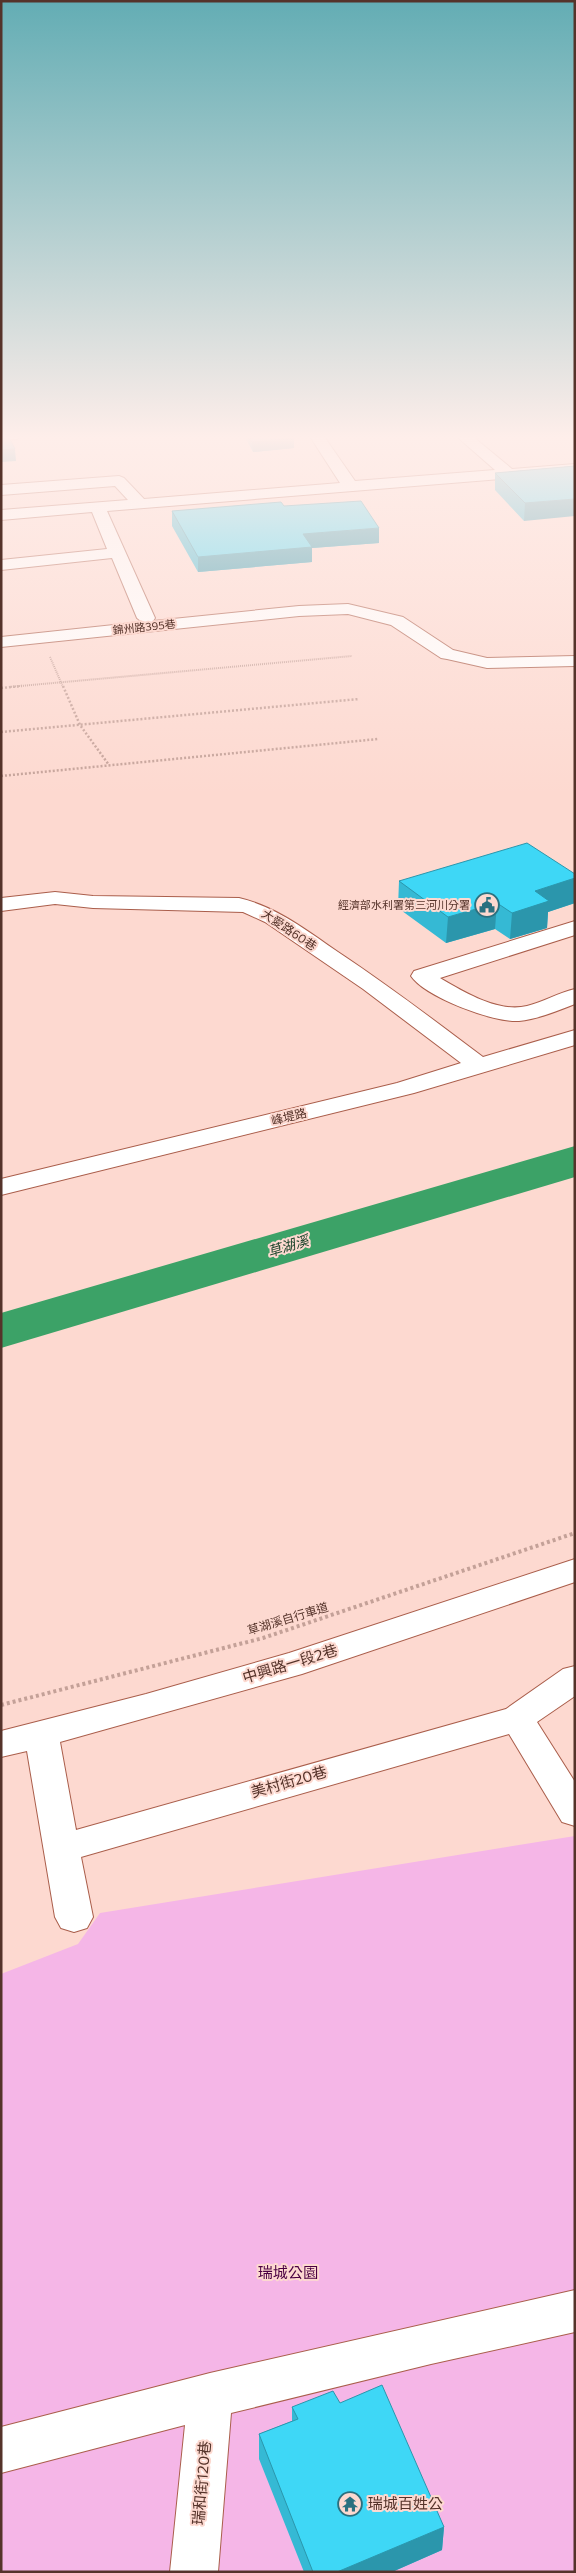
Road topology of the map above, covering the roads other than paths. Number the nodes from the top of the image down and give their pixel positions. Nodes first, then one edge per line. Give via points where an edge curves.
1 (106, 555) edge
2 (117, 555) edge
3 (1, 565) edge
4 (142, 612) dead end
5 (1, 642) edge
6 (575, 660) edge
7 (1, 905) edge
8 (575, 928) edge
9 (575, 996) edge
10 (575, 1037) edge
11 (481, 1067) junction
12 (1, 1187) edge
13 (575, 1570) edge
14 (575, 1678) edge
15 (517, 1719) junction
16 (42, 1735) junction
17 (1, 1744) edge
18 (575, 1812) edge
19 (61, 1849) junction
20 (74, 1917) dead end
21 (575, 2311) edge
22 (210, 2395) junction
23 (1, 2450) edge
24 (194, 2572) edge

1 - 3 street
2 - 4 street
5 - 6 street, 錦州路395巷 via 299,611 348,609 397,621 447,654 487,663
7 - 11 street, 大愛路60巷 via 55,898 251,907 272,917 371,984
8 - 9 street via 422,976 440,989 508,1014 525,1013
10 - 11 street, 峰堤路
11 - 12 street, 峰堤路
13 - 16 street, 中興路一段2巷 via 243,1679
14 - 15 street, 美村街20巷
15 - 18 street
15 - 19 street, 美村街20巷
16 - 17 street, 中興路一段2巷
16 - 19 street
19 - 20 street
21 - 22 street via 440,2339
22 - 23 street
22 - 24 street, 瑞和街120巷

